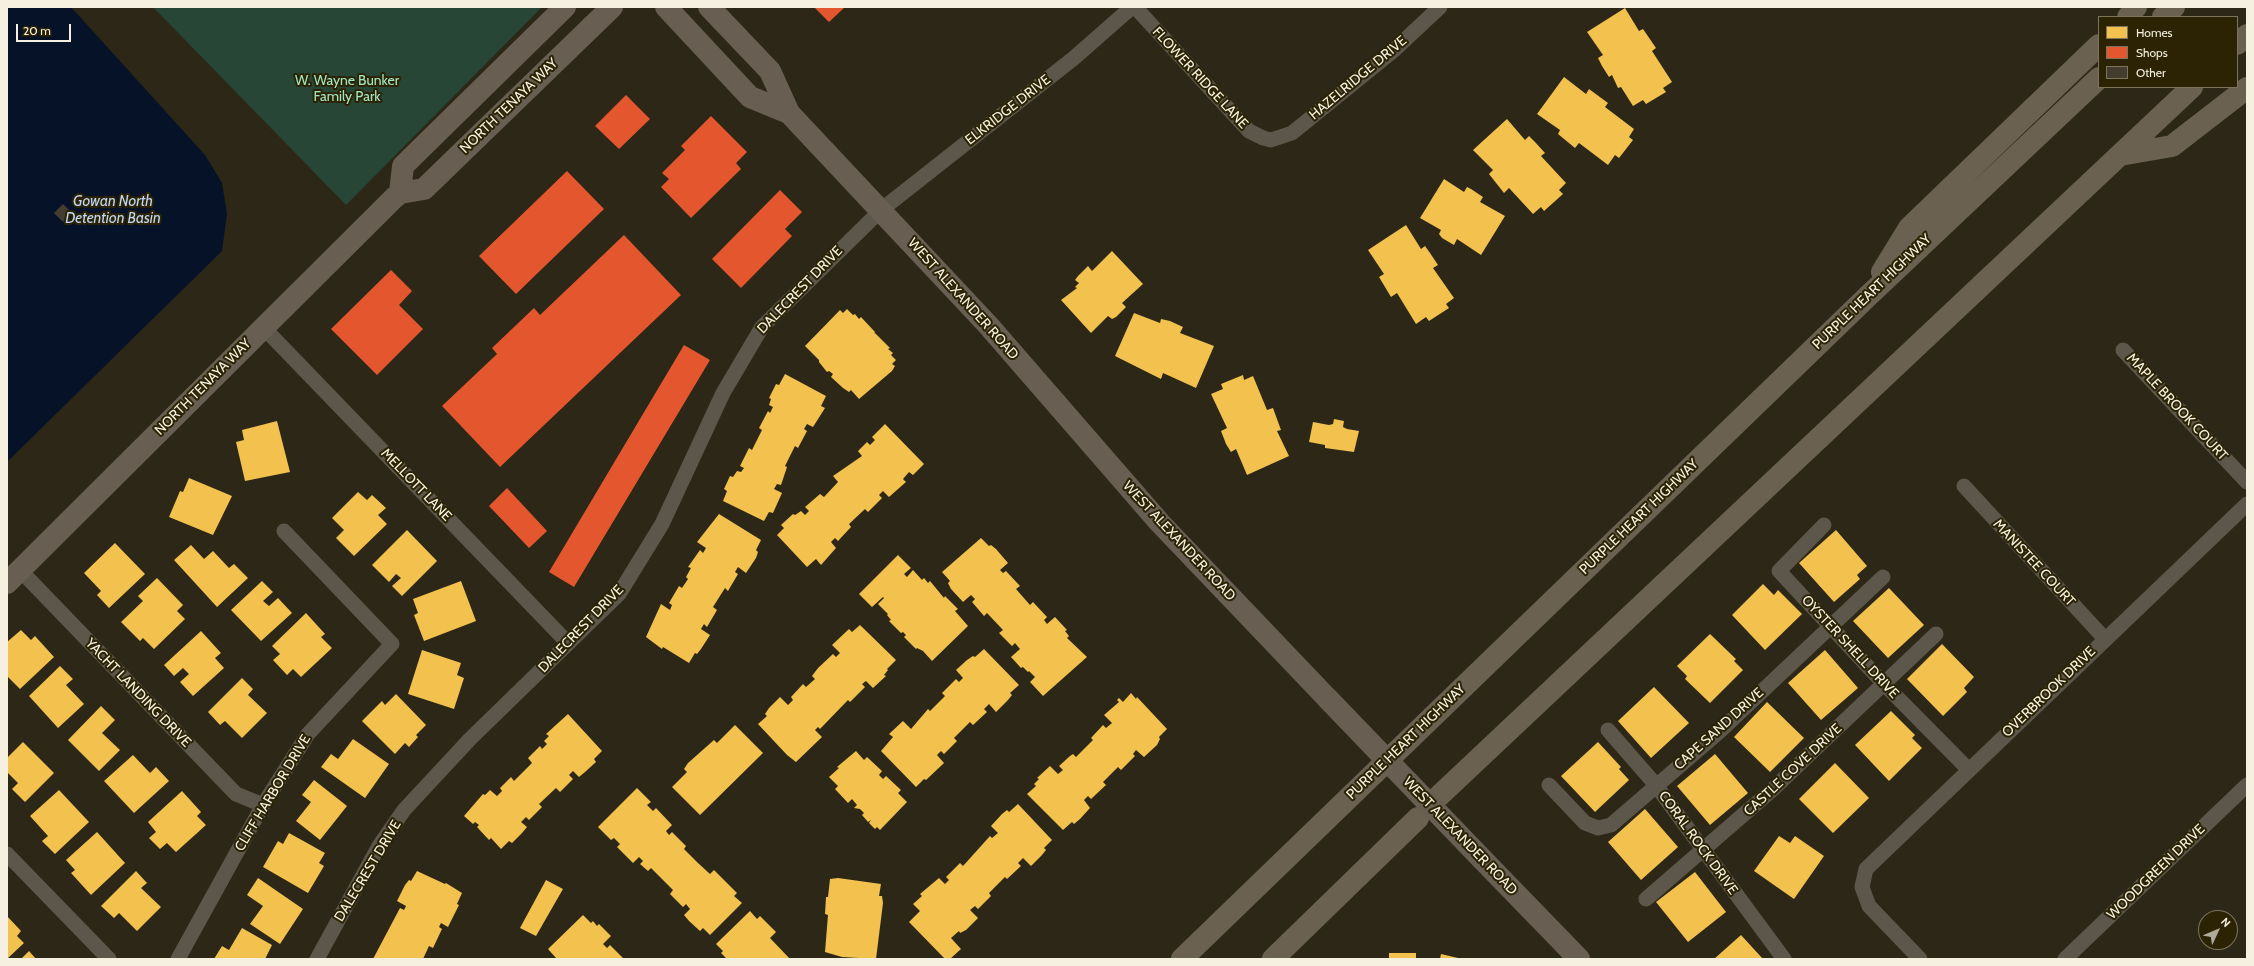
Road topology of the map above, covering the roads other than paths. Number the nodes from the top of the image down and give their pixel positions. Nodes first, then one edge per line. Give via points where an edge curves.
1 (565, 7) edge
2 (612, 7) edge
3 (666, 7) edge
4 (708, 7) edge
5 (1133, 7) edge
6 (1440, 7) edge
7 (2136, 7) edge
8 (2174, 7) edge
9 (2129, 16) edge
10 (2164, 16) edge
11 (2247, 35) edge
12 (2238, 43) edge
13 (2098, 46) edge
14 (2098, 79) edge
15 (2191, 88) edge
16 (2247, 88) edge
17 (789, 113) junction
18 (1271, 140) joint
19 (2120, 155) junction
20 (400, 193) junction
21 (881, 210) junction
22 (1867, 296) junction
23 (263, 327) junction
24 (2123, 350) dead end
25 (2247, 482) edge
26 (1964, 486) dead end
27 (2247, 504) edge
28 (1824, 525) dead end
29 (284, 531) dead end
30 (14, 577) edge
31 (1883, 577) dead end
32 (1830, 627) junction
33 (1936, 634) dead end
34 (2105, 639) junction
35 (568, 643) junction
36 (1884, 685) junction
37 (1608, 730) dead end
38 (1968, 769) junction
39 (1655, 784) junction
40 (1549, 785) dead end
41 (2247, 785) edge
42 (1439, 796) dead end
43 (263, 805) junction
44 (1418, 818) dead end
45 (1703, 851) junction
46 (7, 854) edge
47 (1646, 899) dead end
48 (109, 959) edge
49 (178, 959) edge
50 (317, 959) edge
51 (1182, 959) edge
52 (1273, 959) edge
53 (1579, 959) edge
54 (1784, 959) edge
55 (1920, 959) edge
56 (2065, 959) edge

1 - 20 main road via 403,166
2 - 20 main road, NORTH TENAYA WAY via 424,189
3 - 17 main road, WEST ALEXANDER ROAD via 750,97
4 - 17 main road, WEST ALEXANDER ROAD via 770,71
5 - 18 street, FLOWER RIDGE LANE via 1249,131
5 - 21 street, ELKRIDGE DRIVE via 1074,58
6 - 18 street, HAZELRIDGE DRIVE via 1392,52 1292,133
7 - 9 highway
8 - 10 highway
11 - 12 highway
13 - 22 highway via 1909,228
14 - 22 highway, PURPLE HEART HIGHWAY
15 - 19 highway
16 - 19 highway via 2172,146
17 - 21 main road, WEST ALEXANDER ROAD
19 - 42 highway
20 - 23 main road, NORTH TENAYA WAY
21 - 35 street, DALECREST DRIVE via 762,327 723,393 662,524 619,594
21 - 53 main road, WEST ALEXANDER ROAD, bridge via 988,324 1160,523
22 - 51 highway, PURPLE HEART HIGHWAY
23 - 30 main road, NORTH TENAYA WAY
23 - 35 street, MELLOTT LANE
24 - 25 street, MAPLE BROOK COURT
26 - 34 street, MANISTEE COURT
27 - 34 street, OVERBROOK DRIVE
28 - 32 street, OYSTER SHELL DRIVE via 1779,571
29 - 43 street, CLIFF HARBOR DRIVE via 392,644 308,734
30 - 43 street, YACHT LANDING DRIVE via 236,794
31 - 32 street, CAPE SAND DRIVE
32 - 36 street, OYSTER SHELL DRIVE
32 - 39 street, CAPE SAND DRIVE via 1720,731
33 - 36 street, CASTLE COVE DRIVE
34 - 38 street, OVERBROOK DRIVE
35 - 50 street, DALECREST DRIVE via 470,739 404,810 379,846
36 - 38 street, OYSTER SHELL DRIVE
36 - 45 street, CASTLE COVE DRIVE
37 - 39 street, CORAL ROCK DRIVE
38 - 55 street, OVERBROOK DRIVE via 1866,869 1862,887 1869,906
39 - 40 street, CAPE SAND DRIVE via 1611,825 1598,828 1585,823
39 - 45 street, CORAL ROCK DRIVE
41 - 56 street, WOODGREEN DRIVE
43 - 49 street, CLIFF HARBOR DRIVE
44 - 52 highway
45 - 47 street, CASTLE COVE DRIVE
45 - 54 street, CORAL ROCK DRIVE
46 - 48 street

